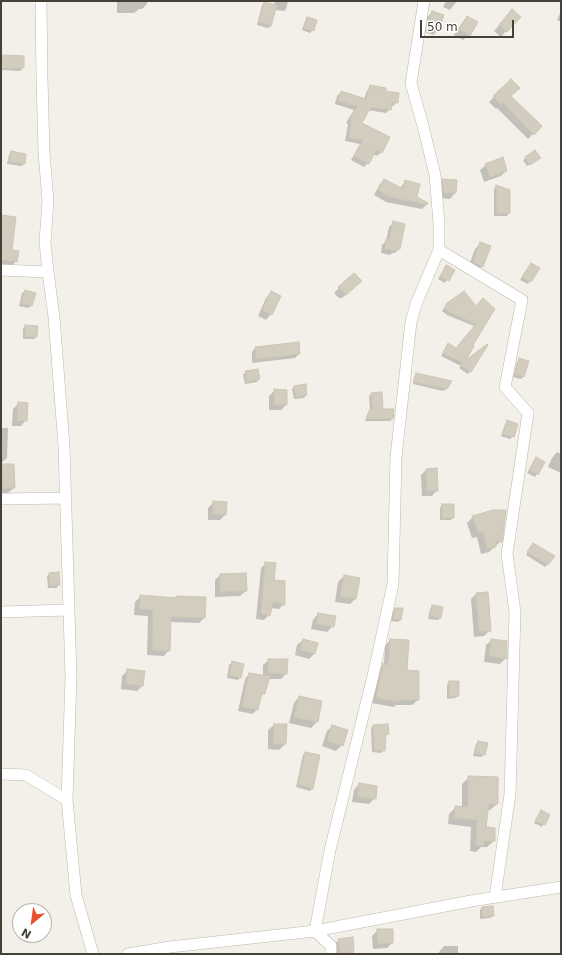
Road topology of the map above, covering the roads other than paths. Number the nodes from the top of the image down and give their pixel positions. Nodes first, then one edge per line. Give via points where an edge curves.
1 (41, 1) edge
2 (424, 1) edge
3 (439, 250) junction
4 (1, 270) edge
5 (48, 272) junction
6 (64, 498) junction
7 (1, 499) edge
8 (68, 610) junction
9 (1, 612) edge
10 (1, 774) edge
11 (67, 800) junction
12 (561, 887) edge
13 (495, 897) junction
14 (315, 931) junction
15 (93, 954) edge
16 (128, 954) edge
17 (331, 954) edge

1 - 5 street
2 - 3 street via 411,83 435,175
3 - 13 street via 522,300 505,386 528,413 507,554 515,612 511,771
3 - 14 street via 411,322 396,456 393,584 330,850
4 - 5 street
5 - 6 street via 63,439
6 - 7 street
6 - 8 street
8 - 9 street
8 - 11 street via 71,677
10 - 11 street via 26,775
11 - 15 street via 76,895
12 - 13 street
13 - 14 street
14 - 16 street
14 - 17 street via 331,946

